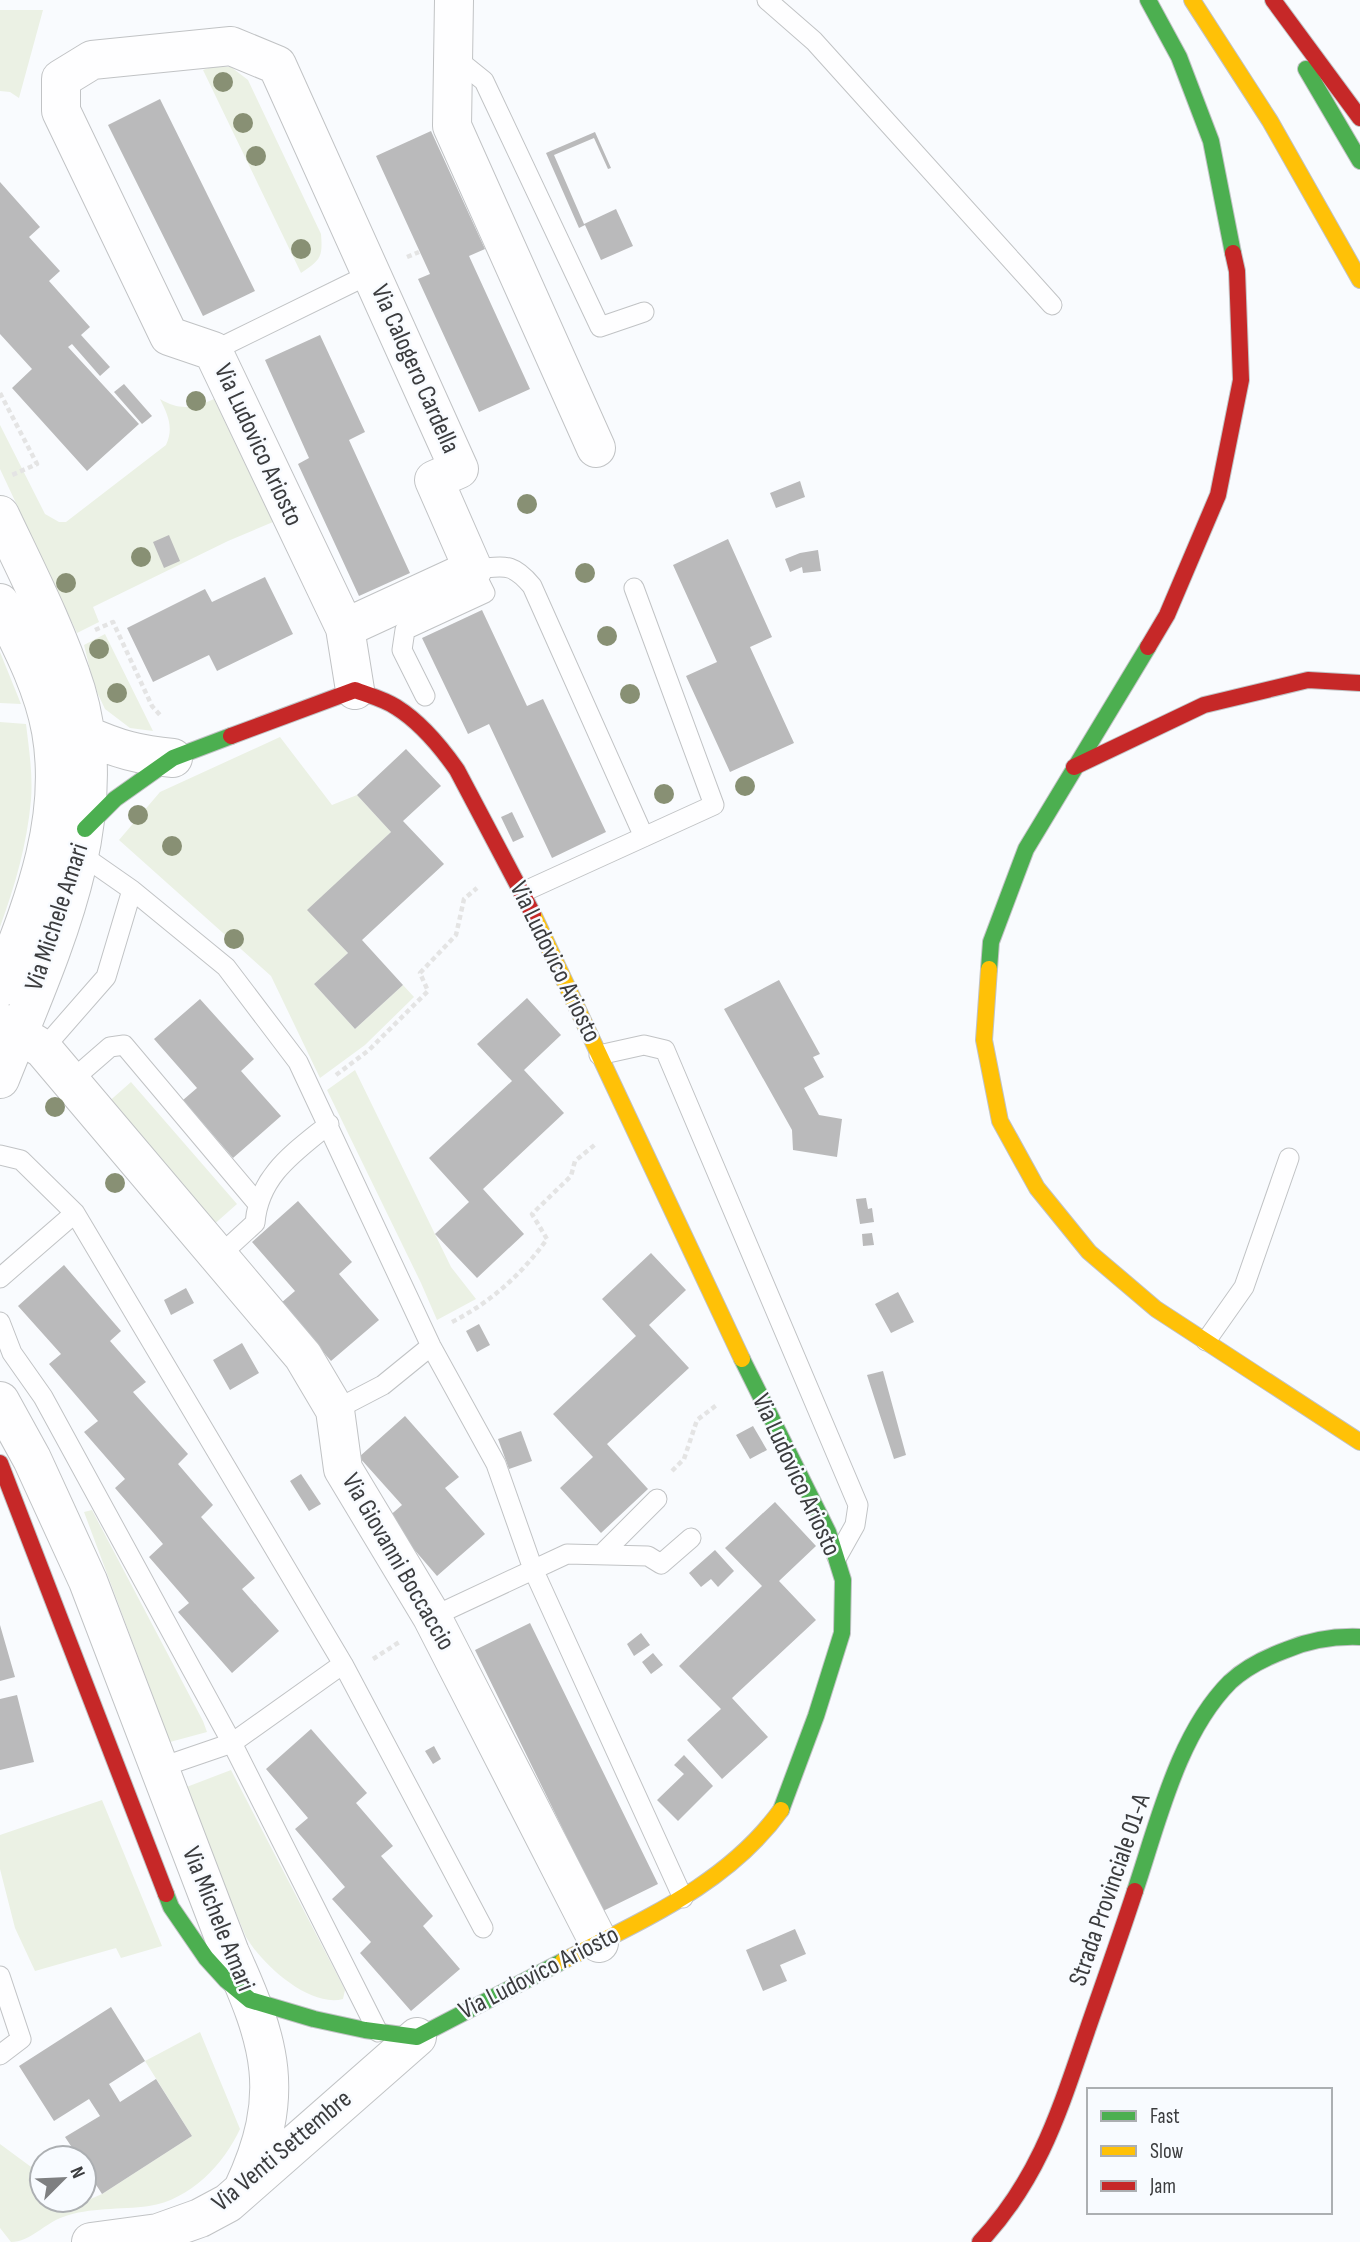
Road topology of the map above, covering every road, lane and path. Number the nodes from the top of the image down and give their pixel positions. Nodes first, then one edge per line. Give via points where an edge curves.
1 (454, 0) edge
2 (767, 0) edge
3 (1148, 0) edge
4 (1192, 0) edge
5 (1262, 0) edge
6 (1273, 0) edge
7 (452, 55) junction
8 (61, 79) joint
9 (1360, 118) edge
10 (1360, 161) edge
11 (372, 273) junction
12 (1360, 280) edge
13 (1052, 306) dead end
14 (644, 312) dead end
15 (213, 351) junction
16 (0, 393) edge
17 (596, 448) dead end
18 (0, 480) edge
19 (0, 515) edge
20 (473, 569) junction
21 (634, 588) dead end
22 (0, 603) edge
23 (113, 622) dead end
24 (345, 628) junction
25 (1360, 683) edge
26 (355, 690) junction
27 (425, 696) dead end
28 (170, 740) junction
29 (97, 748) junction
30 (1074, 767) junction
31 (84, 814) junction
32 (644, 837) junction
33 (479, 887) dead end
34 (132, 890) junction
35 (523, 892) junction
36 (0, 988) edge
37 (20, 1035) edge
38 (599, 1055) junction
39 (0, 1079) edge
40 (72, 1080) junction
41 (311, 1090) junction
42 (329, 1124) junction
43 (595, 1144) dead end
44 (0, 1155) edge
45 (1289, 1158) dead end
46 (257, 1203) junction
47 (75, 1213) junction
48 (219, 1256) junction
49 (0, 1278) edge
50 (0, 1322) edge
51 (429, 1340) junction
52 (1206, 1341) junction
53 (0, 1401) edge
54 (722, 1401) dead end
55 (335, 1410) junction
56 (1360, 1442) edge
57 (0, 1463) edge
58 (672, 1469) dead end
59 (657, 1499) dead end
60 (13, 1525) edge
61 (691, 1538) dead end
62 (601, 1555) junction
63 (836, 1558) junction
64 (533, 1569) junction
65 (432, 1617) junction
66 (1360, 1637) edge
67 (343, 1664) junction
68 (232, 1742) junction
69 (159, 1768) junction
70 (683, 1898) junction
71 (483, 1928) dead end
72 (599, 1943) junction
73 (0, 1976) edge
74 (252, 2001) junction
75 (378, 2033) junction
76 (417, 2037) junction
77 (0, 2055) edge
78 (243, 2189) junction
79 (91, 2242) edge
80 (980, 2242) edge

1 - 7 street
2 - 13 lane via 814,41
3 - 30 street via 1179,57 1211,141 1237,271 1241,380 1218,495 1167,615
4 - 12 street via 1270,121
5 - 10 street
6 - 9 street
7 - 14 lane via 484,81 600,327
7 - 17 street via 452,126
8 - 11 street, Via Calogero Cardella via 92,60 231,46 277,65
8 - 15 street, Via Ludovico Ariosto via 61,111 169,337
11 - 15 lane
11 - 20 street, Via Calogero Cardella via 459,469 434,480
15 - 24 street, Via Ludovico Ariosto
16 - 18 path via 37,464
19 - 29 street via 53,630
20 - 24 street
20 - 27 lane via 485,593 405,630 402,650
20 - 32 lane via 508,566 520,571 532,586
21 - 32 lane via 714,805
22 - 31 street, Via Michele Amari via 27,659
23 - 28 path
24 - 26 street, Via Ludovico Ariosto
25 - 30 street via 1308,680 1204,705
26 - 28 street
26 - 35 street, Via Ludovico Ariosto via 395,706 444,751
28 - 29 street via 141,755
28 - 31 street
29 - 31 street via 70,769
30 - 52 street via 1026,849 991,942 984,1040 1000,1121 1037,1188 1089,1252 1156,1309
31 - 34 lane
31 - 36 street, Via Michele Amari via 48,846 37,891
31 - 37 street, Via Michele Amari via 59,930
32 - 35 lane
33 - 41 path via 464,899 456,935 420,973 428,991 369,1050
34 - 37 lane via 106,977
34 - 41 lane via 226,967 298,1062
35 - 38 street, Via Ludovico Ariosto
37 - 39 street, Via Michele Amari
37 - 40 street, Via Giovanni Boccaccio
38 - 63 street, Via Ludovico Ariosto via 828,1532
38 - 63 lane via 644,1045 665,1050 858,1505 855,1525
40 - 46 lane via 110,1047 124,1045
40 - 48 street, Via Giovanni Boccaccio
41 - 42 lane
42 - 46 lane via 281,1163
42 - 51 lane
43 - 51 path via 575,1161 571,1176 532,1214 547,1239 531,1262 476,1310
44 - 47 lane via 21,1160
45 - 52 lane via 1244,1287
46 - 48 lane via 255,1223
47 - 49 lane
47 - 67 lane
48 - 55 street, Via Giovanni Boccaccio via 303,1356
50 - 68 lane via 12,1353 43,1397
51 - 55 lane via 383,1385
51 - 64 lane via 496,1464
52 - 56 street
53 - 69 street, Via Michele Amari via 88,1581
54 - 58 path via 696,1420 684,1459
55 - 65 street, Via Giovanni Boccaccio via 343,1469
57 - 60 street, Via Michele Amari
59 - 62 lane
60 - 74 street, Via Michele Amari via 171,1907 213,1969
61 - 62 lane via 661,1564 648,1556
62 - 64 lane via 567,1554
63 - 70 street, Via Ludovico Ariosto via 843,1580 842,1633 781,1811 742,1856
64 - 65 lane
64 - 70 lane
65 - 67 path via 369,1662
65 - 72 street, Via Giovanni Boccaccio
66 - 80 street, Strada Provinciale 01-A via 1319,1640 1265,1659 1232,1680 1205,1712 1158,1822 1046,2145 1024,2188
67 - 68 lane
67 - 71 lane
68 - 69 lane
68 - 75 lane
69 - 74 street, Via Michele Amari
70 - 72 street, Via Ludovico Ariosto
72 - 76 street, Via Ludovico Ariosto
73 - 77 lane via 21,2039
74 - 75 street via 320,2022
74 - 78 street via 269,2064 270,2097 257,2160
75 - 76 street
76 - 78 street, Via Venti Settembre
78 - 79 street, Via Venti Settembre via 200,2218 158,2233

